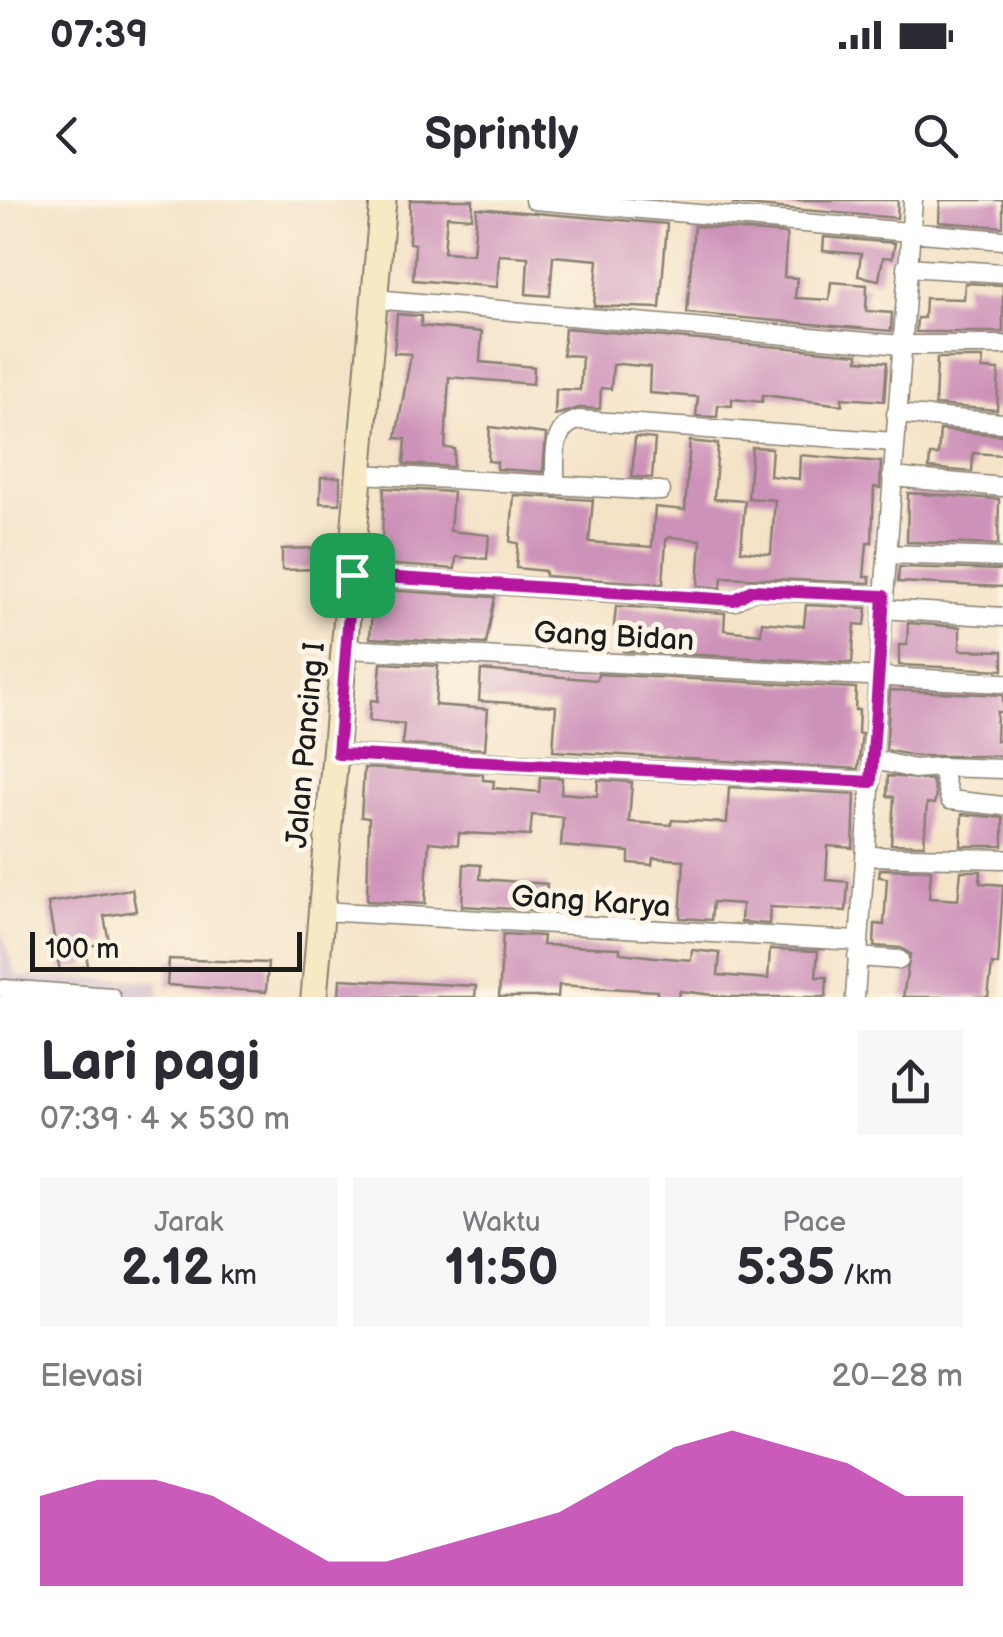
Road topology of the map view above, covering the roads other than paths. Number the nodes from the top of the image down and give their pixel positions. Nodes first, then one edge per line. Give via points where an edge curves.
1 (383, 200) edge
2 (534, 200) edge
3 (913, 200) edge
4 (911, 235) junction
5 (1003, 240) edge
6 (906, 267) junction
7 (1003, 273) edge
8 (374, 299) junction
9 (902, 345) junction
10 (1003, 345) edge
11 (896, 414) junction
12 (1003, 423) edge
13 (895, 442) junction
14 (361, 474) junction
15 (892, 476) junction
16 (555, 486) junction
17 (1003, 487) edge
18 (661, 490) dead end
19 (887, 554) junction
20 (1003, 558) edge
21 (352, 575) junction
22 (884, 603) junction
23 (1003, 616) edge
24 (346, 649) junction
25 (878, 677) junction
26 (1003, 683) edge
27 (338, 754) junction
28 (872, 759) junction
29 (942, 768) junction
30 (1003, 769) edge
31 (871, 782) junction
32 (1003, 806) edge
33 (866, 856) junction
34 (1003, 859) edge
35 (321, 911) junction
36 (858, 949) junction
37 (899, 960) dead end
38 (4, 990) dead end
39 (111, 997) edge
40 (314, 997) edge
41 (855, 997) edge

1 - 8 main road, Jalan Pancing I
2 - 4 street via 880,227
3 - 4 street
4 - 5 street
4 - 6 street
6 - 7 street
6 - 9 street
8 - 9 street
8 - 14 main road, Jalan Pancing I
9 - 10 street
9 - 11 street
11 - 12 street
11 - 13 street
13 - 15 street
13 - 16 street via 579,420 558,434
14 - 16 street
14 - 21 main road, Jalan Pancing I
15 - 17 street
15 - 19 street
16 - 18 street
19 - 20 street
19 - 22 street
21 - 22 street via 734,600 752,590
21 - 24 main road, Jalan Pancing I
22 - 23 street
22 - 25 street
24 - 25 street, Gang Bidan
24 - 27 main road, Jalan Pancing I
25 - 26 street, Gang Bidan
25 - 28 street
27 - 31 street
27 - 35 main road, Jalan Pancing I
28 - 29 street
28 - 31 street
29 - 30 street
29 - 32 street via 950,800
31 - 33 street
33 - 34 street
33 - 36 street
35 - 36 street, Gang Karya
35 - 40 main road, Jalan Pancing I
36 - 37 street, Gang Karya
36 - 41 street
38 - 39 street

